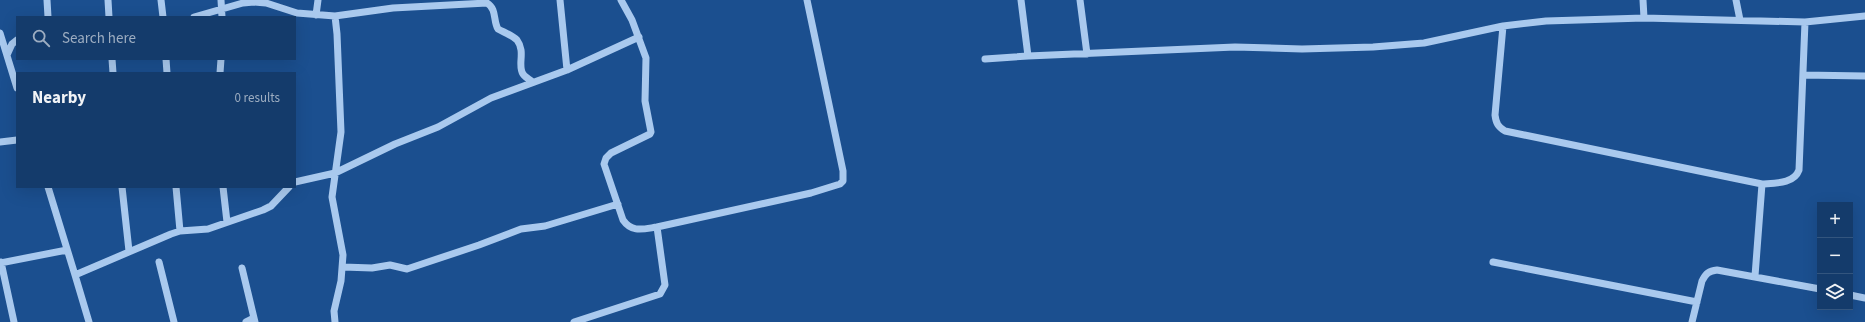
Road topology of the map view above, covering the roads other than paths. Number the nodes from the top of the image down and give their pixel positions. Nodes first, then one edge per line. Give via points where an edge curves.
1 (47, 0) edge
2 (108, 0) edge
3 (161, 0) edge
4 (222, 0) edge
5 (318, 0) edge
6 (560, 0) edge
7 (621, 0) edge
8 (807, 0) edge
9 (1021, 0) edge
10 (1080, 0) edge
11 (1643, 0) edge
12 (1736, 0) edge
13 (277, 4) edge
14 (222, 9) junction
15 (48, 16) edge
16 (109, 16) edge
17 (163, 16) edge
18 (198, 16) edge
19 (222, 16) edge
20 (316, 16) junction
21 (335, 16) junction
22 (1865, 16) edge
23 (1644, 18) junction
24 (1740, 20) junction
25 (1805, 22) junction
26 (1503, 26) junction
27 (0, 33) edge
28 (639, 37) junction
29 (16, 41) edge
30 (1087, 54) junction
31 (7, 55) junction
32 (1028, 56) junction
33 (112, 60) edge
34 (166, 60) edge
35 (221, 60) edge
36 (985, 60) dead end
37 (566, 70) junction
38 (113, 72) edge
39 (167, 72) edge
40 (220, 72) edge
41 (1803, 76) junction
42 (1865, 76) edge
43 (533, 82) junction
44 (16, 85) edge
45 (16, 140) edge
46 (0, 142) edge
47 (335, 173) junction
48 (296, 182) edge
49 (1762, 184) junction
50 (48, 188) edge
51 (122, 188) edge
52 (176, 188) edge
53 (223, 188) edge
54 (288, 188) edge
55 (618, 204) junction
56 (227, 222) junction
57 (657, 227) junction
58 (180, 231) junction
59 (67, 250) junction
60 (129, 252) junction
61 (159, 262) dead end
62 (1493, 262) dead end
63 (1, 263) edge
64 (343, 267) junction
65 (242, 268) dead end
66 (75, 275) junction
67 (1755, 276) junction
68 (1817, 288) edge
69 (1853, 296) edge
70 (1865, 298) edge
71 (1697, 302) junction
72 (254, 320) edge
73 (14, 322) edge
74 (89, 322) edge
75 (174, 322) edge
76 (246, 322) edge
77 (336, 322) edge
78 (574, 322) edge
79 (1692, 322) edge

1 - 15 street
2 - 16 street
3 - 17 street
4 - 14 street
5 - 20 street
6 - 37 street
7 - 28 street
8 - 57 street via 843,181 811,193
9 - 32 street
10 - 30 street
11 - 23 street
12 - 24 street
13 - 14 street via 254,2
13 - 20 street via 297,13
14 - 18 street
14 - 19 street
20 - 21 street
21 - 43 street via 393,8 488,3 494,11 498,29 516,39 520,46 521,70
21 - 47 street via 338,34 341,132
22 - 25 street
23 - 24 street
23 - 26 street via 1546,21
24 - 25 street
25 - 41 street
26 - 30 street via 1424,42 1373,47 1235,47
26 - 49 street via 1495,115 1500,128
27 - 31 street
28 - 37 street
28 - 55 street via 646,58 644,101 651,132 606,158 604,164
29 - 31 street
30 - 32 street
31 - 44 street
32 - 36 street
33 - 38 street
34 - 39 street
35 - 40 street
37 - 43 street
41 - 42 street
41 - 49 street via 1797,176 1786,181
43 - 47 street via 491,98 438,127
45 - 46 street
47 - 48 street
47 - 64 street via 332,197
49 - 67 street
50 - 59 street
51 - 60 street
52 - 58 street
53 - 56 street
54 - 56 street via 272,206
55 - 57 street via 628,227 635,230
55 - 64 street via 545,226 521,229 407,269 390,265 372,268
56 - 58 street via 208,229
57 - 78 street via 665,284 660,294
58 - 60 street
59 - 63 street
59 - 66 street
60 - 66 street
61 - 75 street
62 - 71 street
63 - 73 street
64 - 77 street via 334,311
65 - 72 street
66 - 74 street
67 - 68 street
67 - 71 street via 1711,271 1702,281
69 - 70 street
71 - 79 street
72 - 76 street

